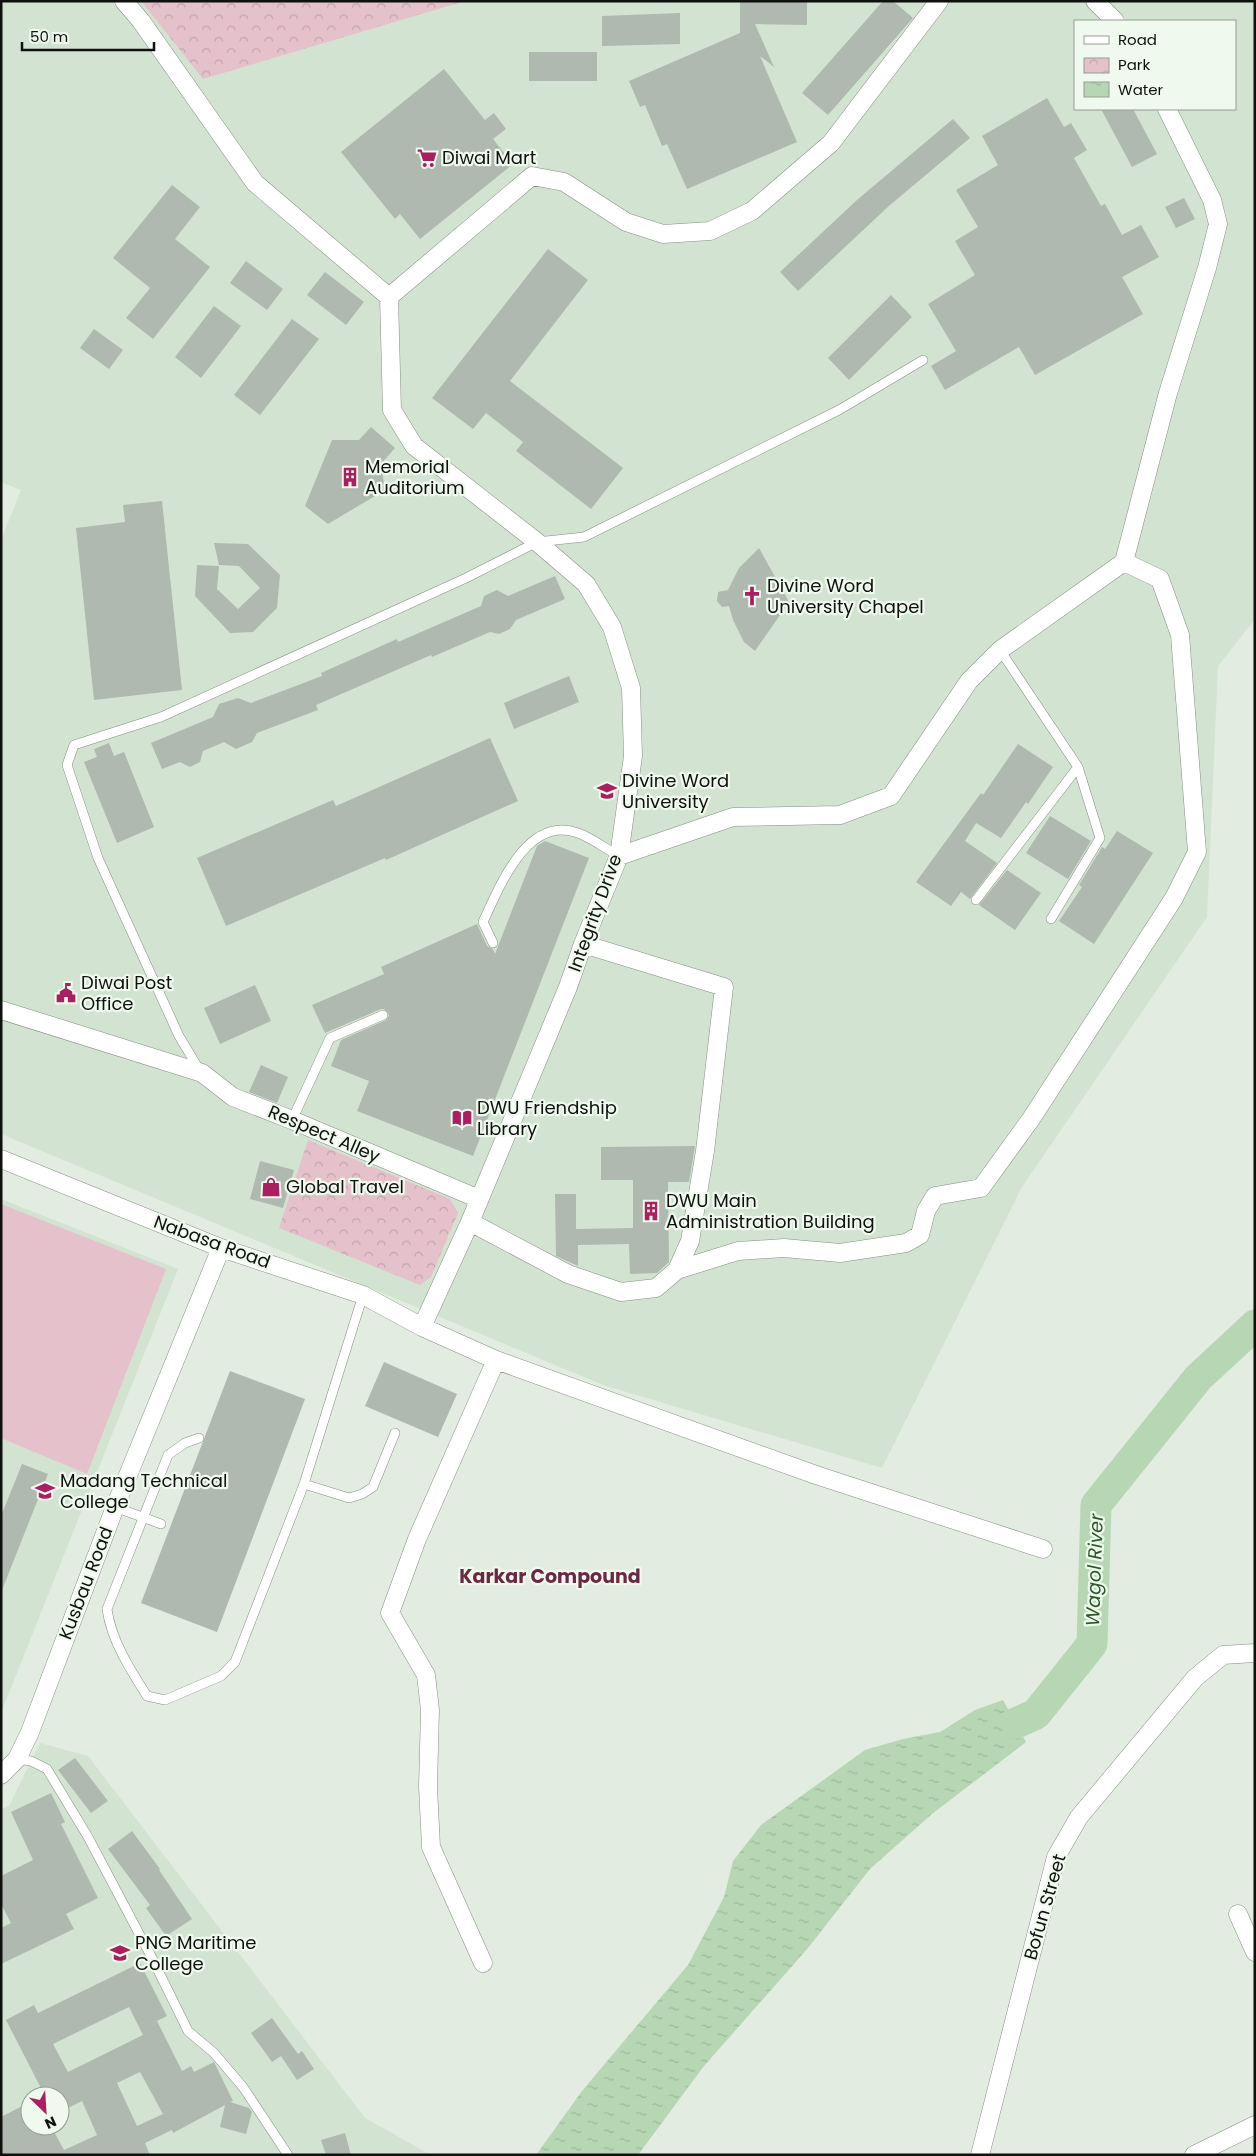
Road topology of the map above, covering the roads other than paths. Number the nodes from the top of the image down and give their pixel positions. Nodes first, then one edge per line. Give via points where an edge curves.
1 (124, 1) edge
2 (939, 1) edge
3 (1095, 1) edge
4 (1114, 20) edge
5 (1167, 110) edge
6 (389, 297) junction
7 (922, 360) dead end
8 (537, 542) junction
9 (1124, 562) junction
10 (1000, 650) junction
11 (1078, 767) junction
12 (619, 856) junction
13 (976, 900) dead end
14 (1051, 919) dead end
15 (493, 943) dead end
16 (583, 944) junction
17 (1, 1010) edge
18 (383, 1015) dead end
19 (202, 1074) junction
20 (292, 1120) junction
21 (1, 1159) edge
22 (479, 1199) junction
23 (470, 1222) junction
24 (221, 1248) junction
25 (677, 1270) junction
26 (363, 1295) junction
27 (422, 1327) junction
28 (496, 1360) junction
29 (395, 1433) dead end
30 (198, 1438) dead end
31 (304, 1484) junction
32 (115, 1507) junction
33 (144, 1517) junction
34 (161, 1524) dead end
35 (1043, 1549) dead end
36 (1255, 1652) edge
37 (17, 1759) junction
38 (1, 1775) edge
39 (1238, 1914) dead end
40 (1255, 1952) edge
41 (483, 1963) dead end
42 (1255, 2125) edge
43 (288, 2155) edge
44 (980, 2155) edge
45 (1194, 2155) edge

1 - 6 street via 255,183
2 - 6 street via 831,143 752,211 710,231 663,234 626,222 564,182 532,176
3 - 4 street
5 - 9 street via 1212,200 1218,224 1168,392
6 - 8 street, Integrity Drive via 392,410 414,446
7 - 8 lane via 839,410 584,537
8 - 12 street, Integrity Drive via 586,584 612,627 631,688 633,756
8 - 19 lane via 466,578 161,717 74,744 67,765 98,858 179,1036
9 - 10 street
9 - 25 street via 1160,579 1180,635 1197,852 1174,898 1031,1118 981,1188 935,1196 926,1211 920,1235 906,1243 840,1253 784,1248 738,1251
10 - 11 lane
10 - 12 street via 969,681 891,796 840,815 733,817
11 - 13 lane
11 - 14 lane via 1100,838
12 - 15 lane via 578,833 561,830 540,835 510,865 483,922
12 - 16 street, Integrity Drive
16 - 22 street, Integrity Drive
16 - 25 street via 724,987 704,1160 690,1241
17 - 19 street, Respect Alley
18 - 20 lane via 330,1038
19 - 20 street, Respect Alley via 233,1097
20 - 22 street, Respect Alley
21 - 24 street, Nabasa Road
22 - 23 street, Integrity Drive
23 - 25 street via 568,1274 622,1292 656,1288
23 - 27 street, Integrity Drive
24 - 26 street, Nabasa Road
24 - 32 street, Kusbau Road
26 - 27 street, Nabasa Road
26 - 31 lane
27 - 28 street, Nabasa Road
28 - 35 street, Nabasa Road via 816,1474
28 - 41 street via 417,1539 390,1613 426,1676 430,1710 428,1787 431,1847
29 - 31 lane via 373,1487 362,1494 349,1498
30 - 33 lane via 184,1442 168,1455
31 - 33 lane via 235,1662 221,1676 165,1700 147,1696 109,1623 108,1609
32 - 33 lane
32 - 37 street, Kusbau Road
33 - 34 lane
36 - 44 street, Bofun Street via 1223,1655 1196,1678 1080,1817 1056,1857
37 - 38 street, Kusbau Road
37 - 43 lane via 31,1761 47,1769 88,1837 188,2031 214,2053 243,2087
39 - 40 street
42 - 45 street

